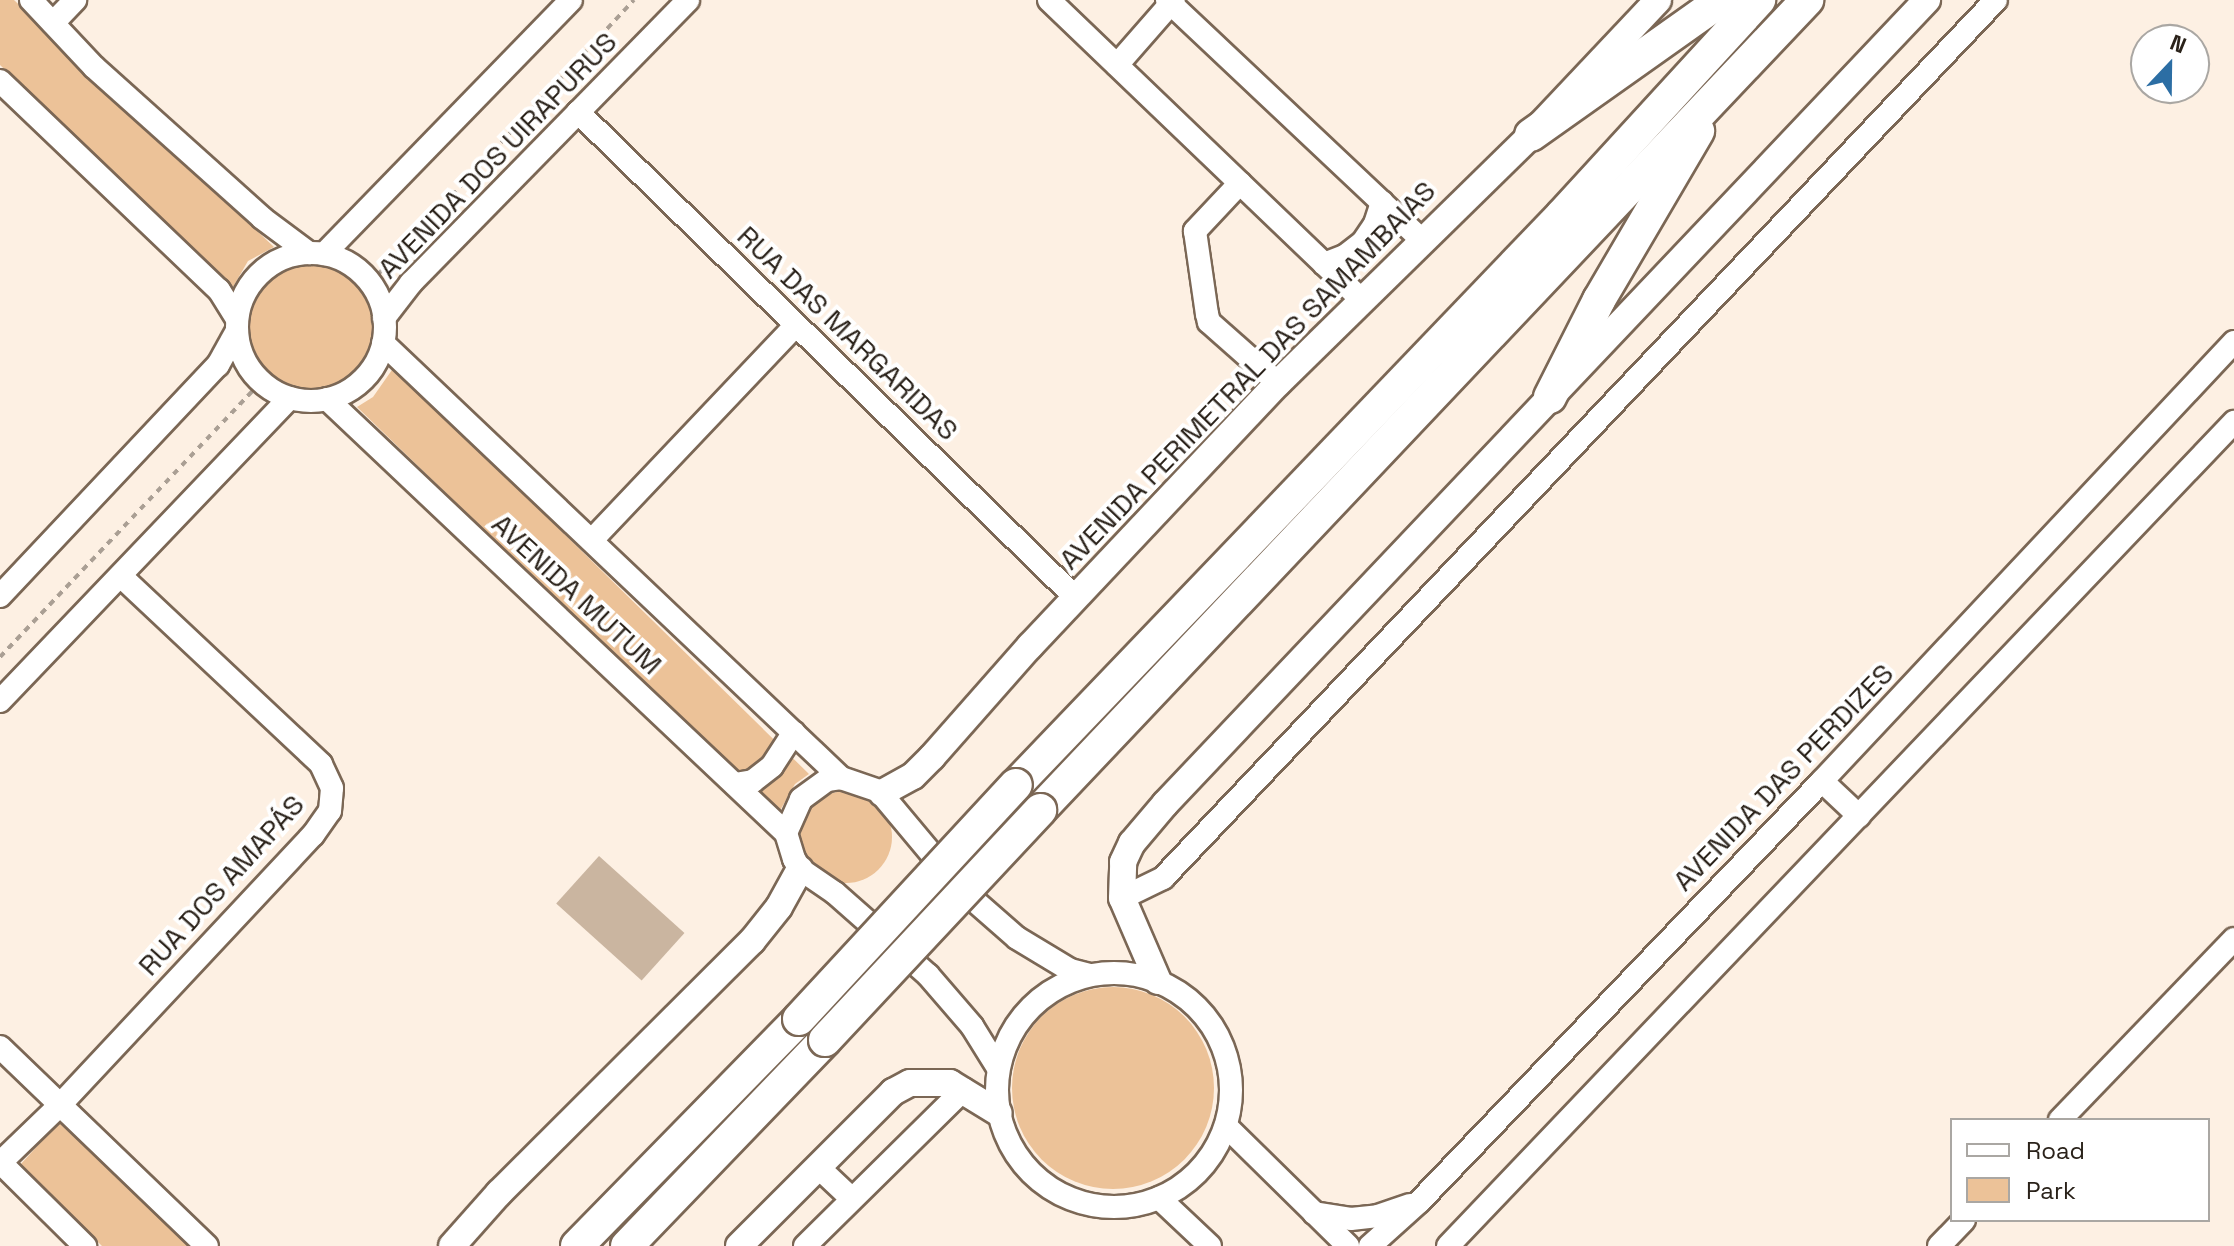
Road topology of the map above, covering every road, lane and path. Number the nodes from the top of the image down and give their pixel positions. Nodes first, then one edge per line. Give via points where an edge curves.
1 (31, 0) edge
2 (75, 0) edge
3 (571, 0) edge
4 (634, 0) edge
5 (688, 0) edge
6 (1049, 0) edge
7 (1658, 0) edge
8 (1722, 0) edge
9 (1759, 0) edge
10 (1807, 0) edge
11 (1927, 0) edge
12 (1996, 0) edge
13 (1170, 1) edge
14 (53, 23) junction
15 (1117, 65) junction
16 (0, 81) edge
17 (1727, 83) junction
18 (578, 112) junction
19 (1531, 135) junction
20 (1240, 183) junction
21 (1382, 202) junction
22 (1421, 239) junction
23 (316, 254) junction
24 (1324, 264) junction
25 (370, 283) junction
26 (1362, 300) junction
27 (384, 318) junction
28 (237, 325) junction
29 (796, 325) junction
30 (2234, 342) edge
31 (383, 343) junction
32 (262, 381) junction
33 (1278, 383) junction
34 (1550, 397) junction
35 (290, 398) junction
36 (327, 399) junction
37 (2234, 422) edge
38 (592, 540) junction
39 (121, 576) junction
40 (0, 596) edge
41 (1075, 597) junction
42 (0, 657) edge
43 (0, 701) edge
44 (794, 732) junction
45 (841, 778) junction
46 (1822, 781) junction
47 (735, 784) junction
48 (882, 793) junction
49 (1859, 816) junction
50 (786, 833) junction
51 (800, 869) junction
52 (1122, 898) junction
53 (2234, 939) edge
54 (1090, 975) junction
55 (1158, 981) junction
56 (0, 1047) edge
57 (998, 1068) junction
58 (964, 1089) junction
59 (61, 1104) junction
60 (999, 1113) junction
61 (2062, 1118) edge
62 (1226, 1126) junction
63 (0, 1162) edge
64 (817, 1166) junction
65 (851, 1198) junction
66 (1159, 1198) junction
67 (1419, 1202) junction
68 (1314, 1213) junction
69 (1962, 1222) edge
70 (78, 1244) edge
71 (1449, 1245) edge
72 (207, 1246) edge
73 (452, 1246) edge
74 (577, 1246) edge
75 (627, 1246) edge
76 (739, 1246) edge
77 (805, 1246) edge
78 (1210, 1246) edge
79 (1348, 1246) edge
80 (1370, 1246) edge
81 (1939, 1246) edge

1 - 14 street
2 - 14 street
3 - 23 street, AVENIDA DOS UIRAPURUS
4 - 25 path
5 - 18 street, AVENIDA DOS UIRAPURUS
6 - 15 street
7 - 19 main road, AVENIDA PERIMETRAL DAS SAMAMBAIAS
8 - 19 highway
9 - 74 highway, bridge via 1562,215
10 - 17 highway
11 - 34 main road
12 - 52 street via 1163,878
13 - 15 street
13 - 21 street
14 - 23 street via 94,67 229,188
15 - 20 street
16 - 28 street via 219,290
17 - 34 highway via 1599,300
17 - 75 highway, bridge
18 - 27 street, AVENIDA DOS UIRAPURUS via 411,283
18 - 29 street, RUA DAS MARGARIDAS
19 - 22 main road, AVENIDA PERIMETRAL DAS SAMAMBAIAS
20 - 24 street
20 - 33 street via 1195,231 1207,318
21 - 22 street
21 - 24 street via 1363,242
22 - 26 main road, AVENIDA PERIMETRAL DAS SAMAMBAIAS
23 - 25 street via 341,260
23 - 28 street via 288,256 253,280
24 - 26 street
25 - 27 street
26 - 33 main road, AVENIDA PERIMETRAL DAS SAMAMBAIAS
27 - 31 street
28 - 32 street via 242,354
28 - 40 street via 218,365
29 - 38 street
29 - 41 street, RUA DAS MARGARIDAS
30 - 46 street, AVENIDA DAS PERDIZES
31 - 36 street via 363,379
31 - 38 street, AVENIDA MUTUM
32 - 35 street
32 - 42 path
33 - 41 main road, AVENIDA PERIMETRAL DAS SAMAMBAIAS
34 - 52 main road via 1157,814 1127,852
35 - 36 street
35 - 39 street
36 - 47 street, AVENIDA MUTUM
37 - 49 street
38 - 44 street, AVENIDA MUTUM
39 - 43 street
39 - 59 street, RUA DOS AMAPÁS via 321,764 332,788 330,811
41 - 48 main road, AVENIDA PERIMETRAL DAS SAMAMBAIAS via 922,766
44 - 45 street, AVENIDA MUTUM
44 - 47 street via 772,766 753,781
45 - 48 street
45 - 50 street via 827,780 801,799
46 - 49 street
46 - 67 street, AVENIDA DAS PERDIZES
47 - 50 street, AVENIDA MUTUM
48 - 54 street via 935,862 969,896 1039,952
49 - 71 street
50 - 51 street
51 - 57 street via 928,975 972,1026
51 - 73 main road via 752,941
52 - 55 main road
53 - 61 street
54 - 55 street via 1113,972
54 - 57 street via 1048,992 1030,1007 1005,1046
55 - 62 street via 1197,1006 1222,1044 1232,1088
56 - 59 street
57 - 60 street
58 - 60 main road
58 - 64 main road via 950,1083 910,1083 893,1092
58 - 65 street
59 - 63 street, RUA DOS AMAPÁS
59 - 72 street
60 - 66 street via 1017,1156 1032,1173 1071,1198 1116,1207
62 - 66 street via 1199,1172
62 - 68 street
63 - 70 street
64 - 65 street
64 - 76 main road
65 - 77 street
66 - 78 street
67 - 68 street via 1351,1219
67 - 80 street, AVENIDA DAS PERDIZES
68 - 79 street
69 - 81 street

